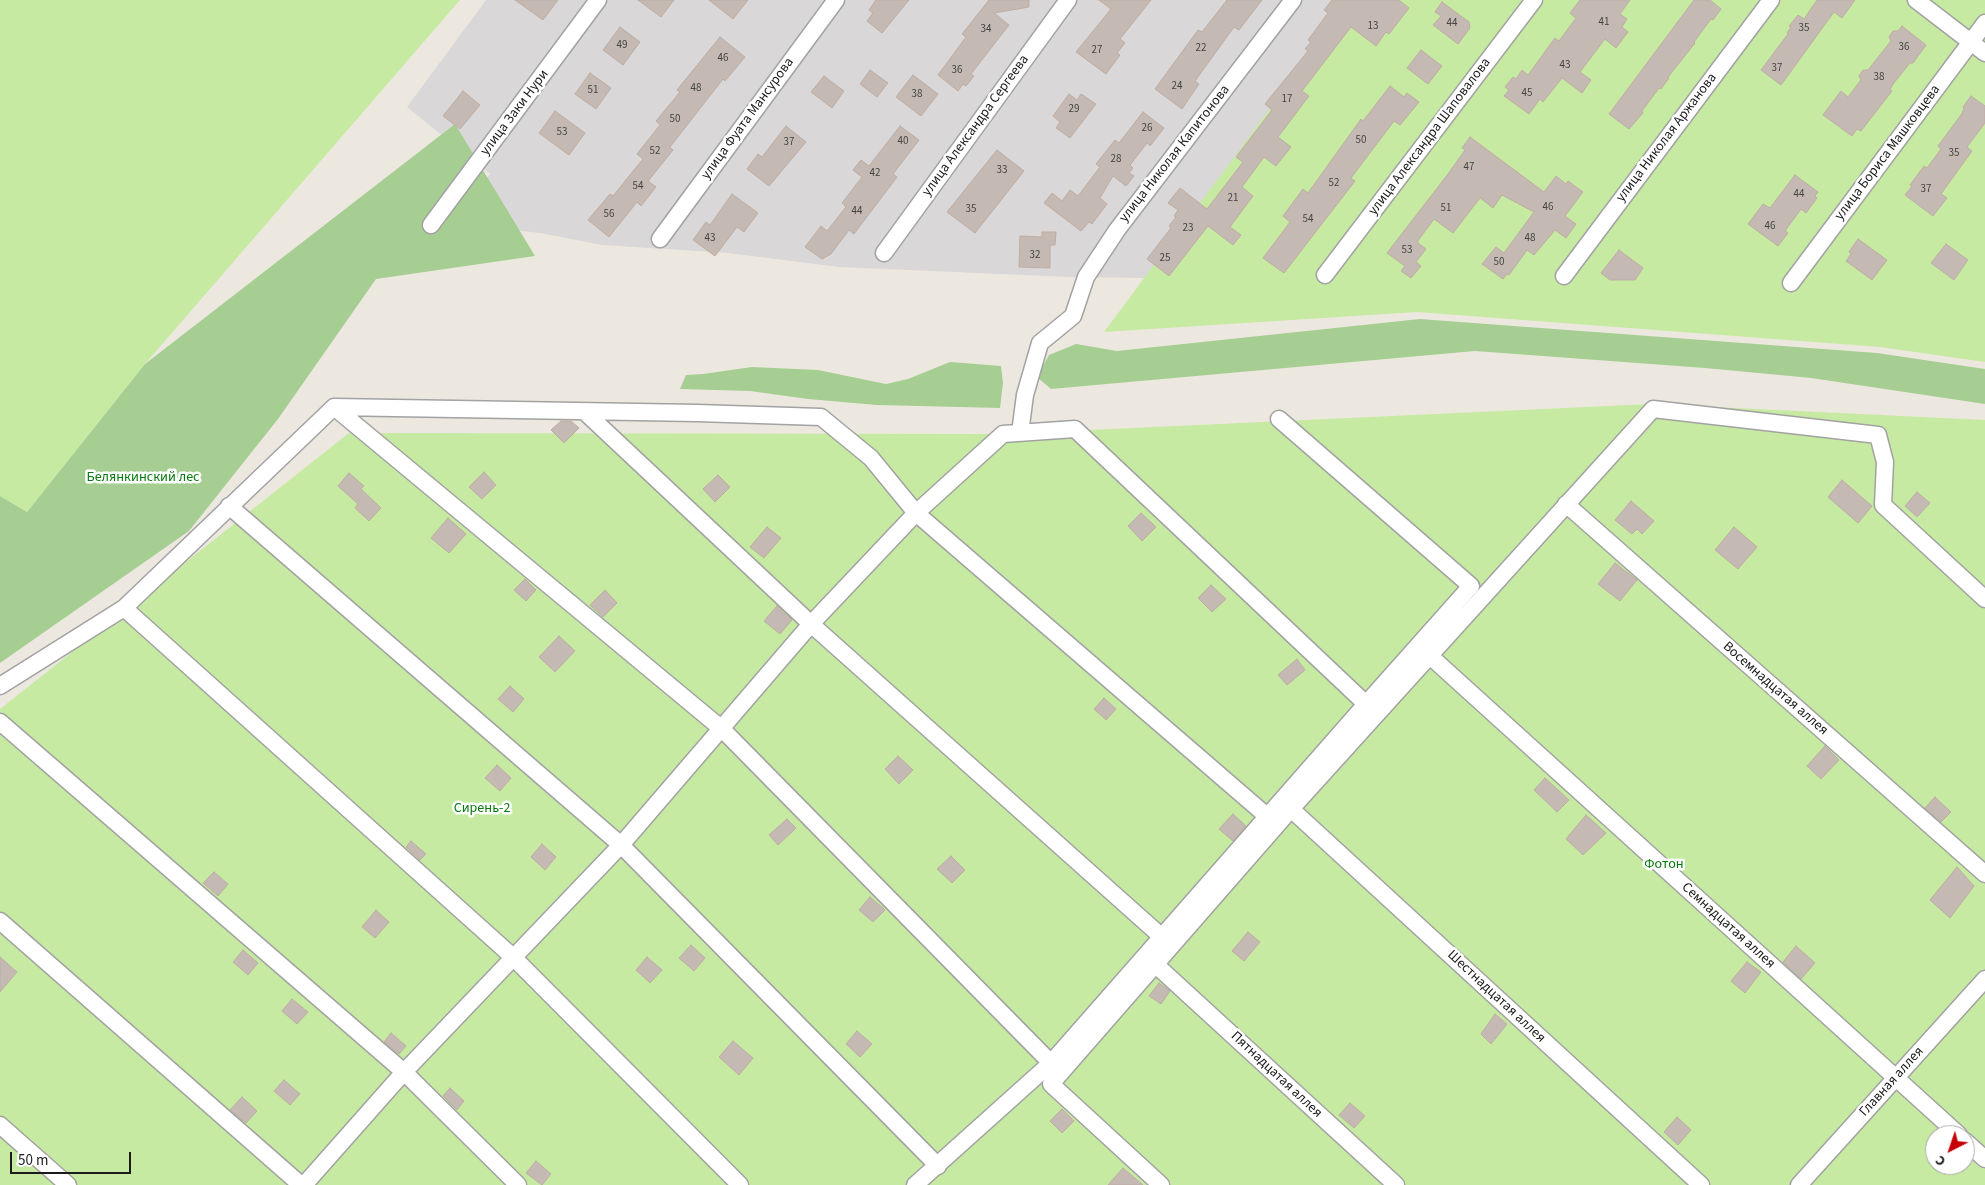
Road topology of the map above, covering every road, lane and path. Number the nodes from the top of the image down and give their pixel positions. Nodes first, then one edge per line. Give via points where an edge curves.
1 (598, 0) edge
2 (836, 0) edge
3 (1068, 0) edge
4 (1293, 0) edge
5 (1534, 0) edge
6 (1771, 0) edge
7 (1916, 0) edge
8 (1985, 23) edge
9 (1971, 42) junction
10 (1985, 53) edge
11 (431, 225) dead end
12 (660, 239) dead end
13 (884, 253) dead end
14 (1325, 275) dead end
15 (1564, 276) dead end
16 (1791, 283) dead end
17 (334, 407) junction
18 (585, 412) junction
19 (1279, 419) dead end
20 (1020, 433) junction
21 (1566, 504) junction
22 (229, 506) junction
23 (916, 513) junction
24 (1985, 599) edge
25 (124, 608) junction
26 (811, 624) junction
27 (1430, 656) junction
28 (0, 686) edge
29 (1366, 704) junction
30 (0, 722) edge
31 (722, 729) junction
32 (1291, 809) junction
33 (1268, 817) junction
34 (621, 845) junction
35 (1985, 874) edge
36 (0, 921) edge
37 (1162, 937) junction
38 (513, 957) junction
39 (1156, 965) junction
40 (1985, 979) edge
41 (1051, 1063) junction
42 (404, 1072) junction
43 (1896, 1078) junction
44 (0, 1125) edge
45 (1948, 1125) edge
46 (1975, 1150) edge
47 (1985, 1159) edge
48 (938, 1166) junction
49 (68, 1185) edge
50 (303, 1185) edge
51 (518, 1185) edge
52 (740, 1185) edge
53 (915, 1185) edge
54 (1161, 1185) edge
55 (1396, 1185) edge
56 (1701, 1185) edge
57 (1799, 1185) edge

1 - 11 street, улица Заки Нури
2 - 12 street, улица Фуата Мансурова
3 - 13 street, улица Александра Сергеева
4 - 20 street, улица Николая Капитонова via 1116,230 1086,277 1073,316 1040,343 1025,395
5 - 14 street, улица Александра Шаповалова
6 - 15 street, улица Николая Аржанова
7 - 9 street
8 - 9 street, улица Бориса Машковцева
9 - 10 street
9 - 16 street, улица Бориса Машковцева
17 - 18 street
17 - 22 street
17 - 31 street
18 - 23 street via 821,417 871,458
18 - 26 street
19 - 29 street via 1471,586
20 - 23 street via 1003,434
20 - 29 street via 1075,429
21 - 24 street via 1653,409 1878,435 1885,462 1882,505
21 - 27 street
21 - 35 street, Восемнадцатая аллея
22 - 25 street
22 - 34 street
23 - 26 street
23 - 33 street
25 - 28 street
25 - 38 street
26 - 31 street
26 - 37 street
27 - 32 street
27 - 43 street, Семнадцатая аллея
29 - 33 street
30 - 42 street
31 - 34 street
31 - 41 street
32 - 39 street
32 - 56 street, Шестнадцатая аллея
33 - 37 street
34 - 38 street
34 - 48 street
36 - 50 street
37 - 41 street
38 - 42 street
38 - 52 street
39 - 54 street via 1051,1084
39 - 55 street, Пятнадцатая аллея
40 - 43 street, Главная аллея
41 - 48 street
42 - 50 street
42 - 51 street
43 - 45 street, Семнадцатая аллея
43 - 57 street, Главная аллея
44 - 49 street
46 - 47 street
48 - 53 street

